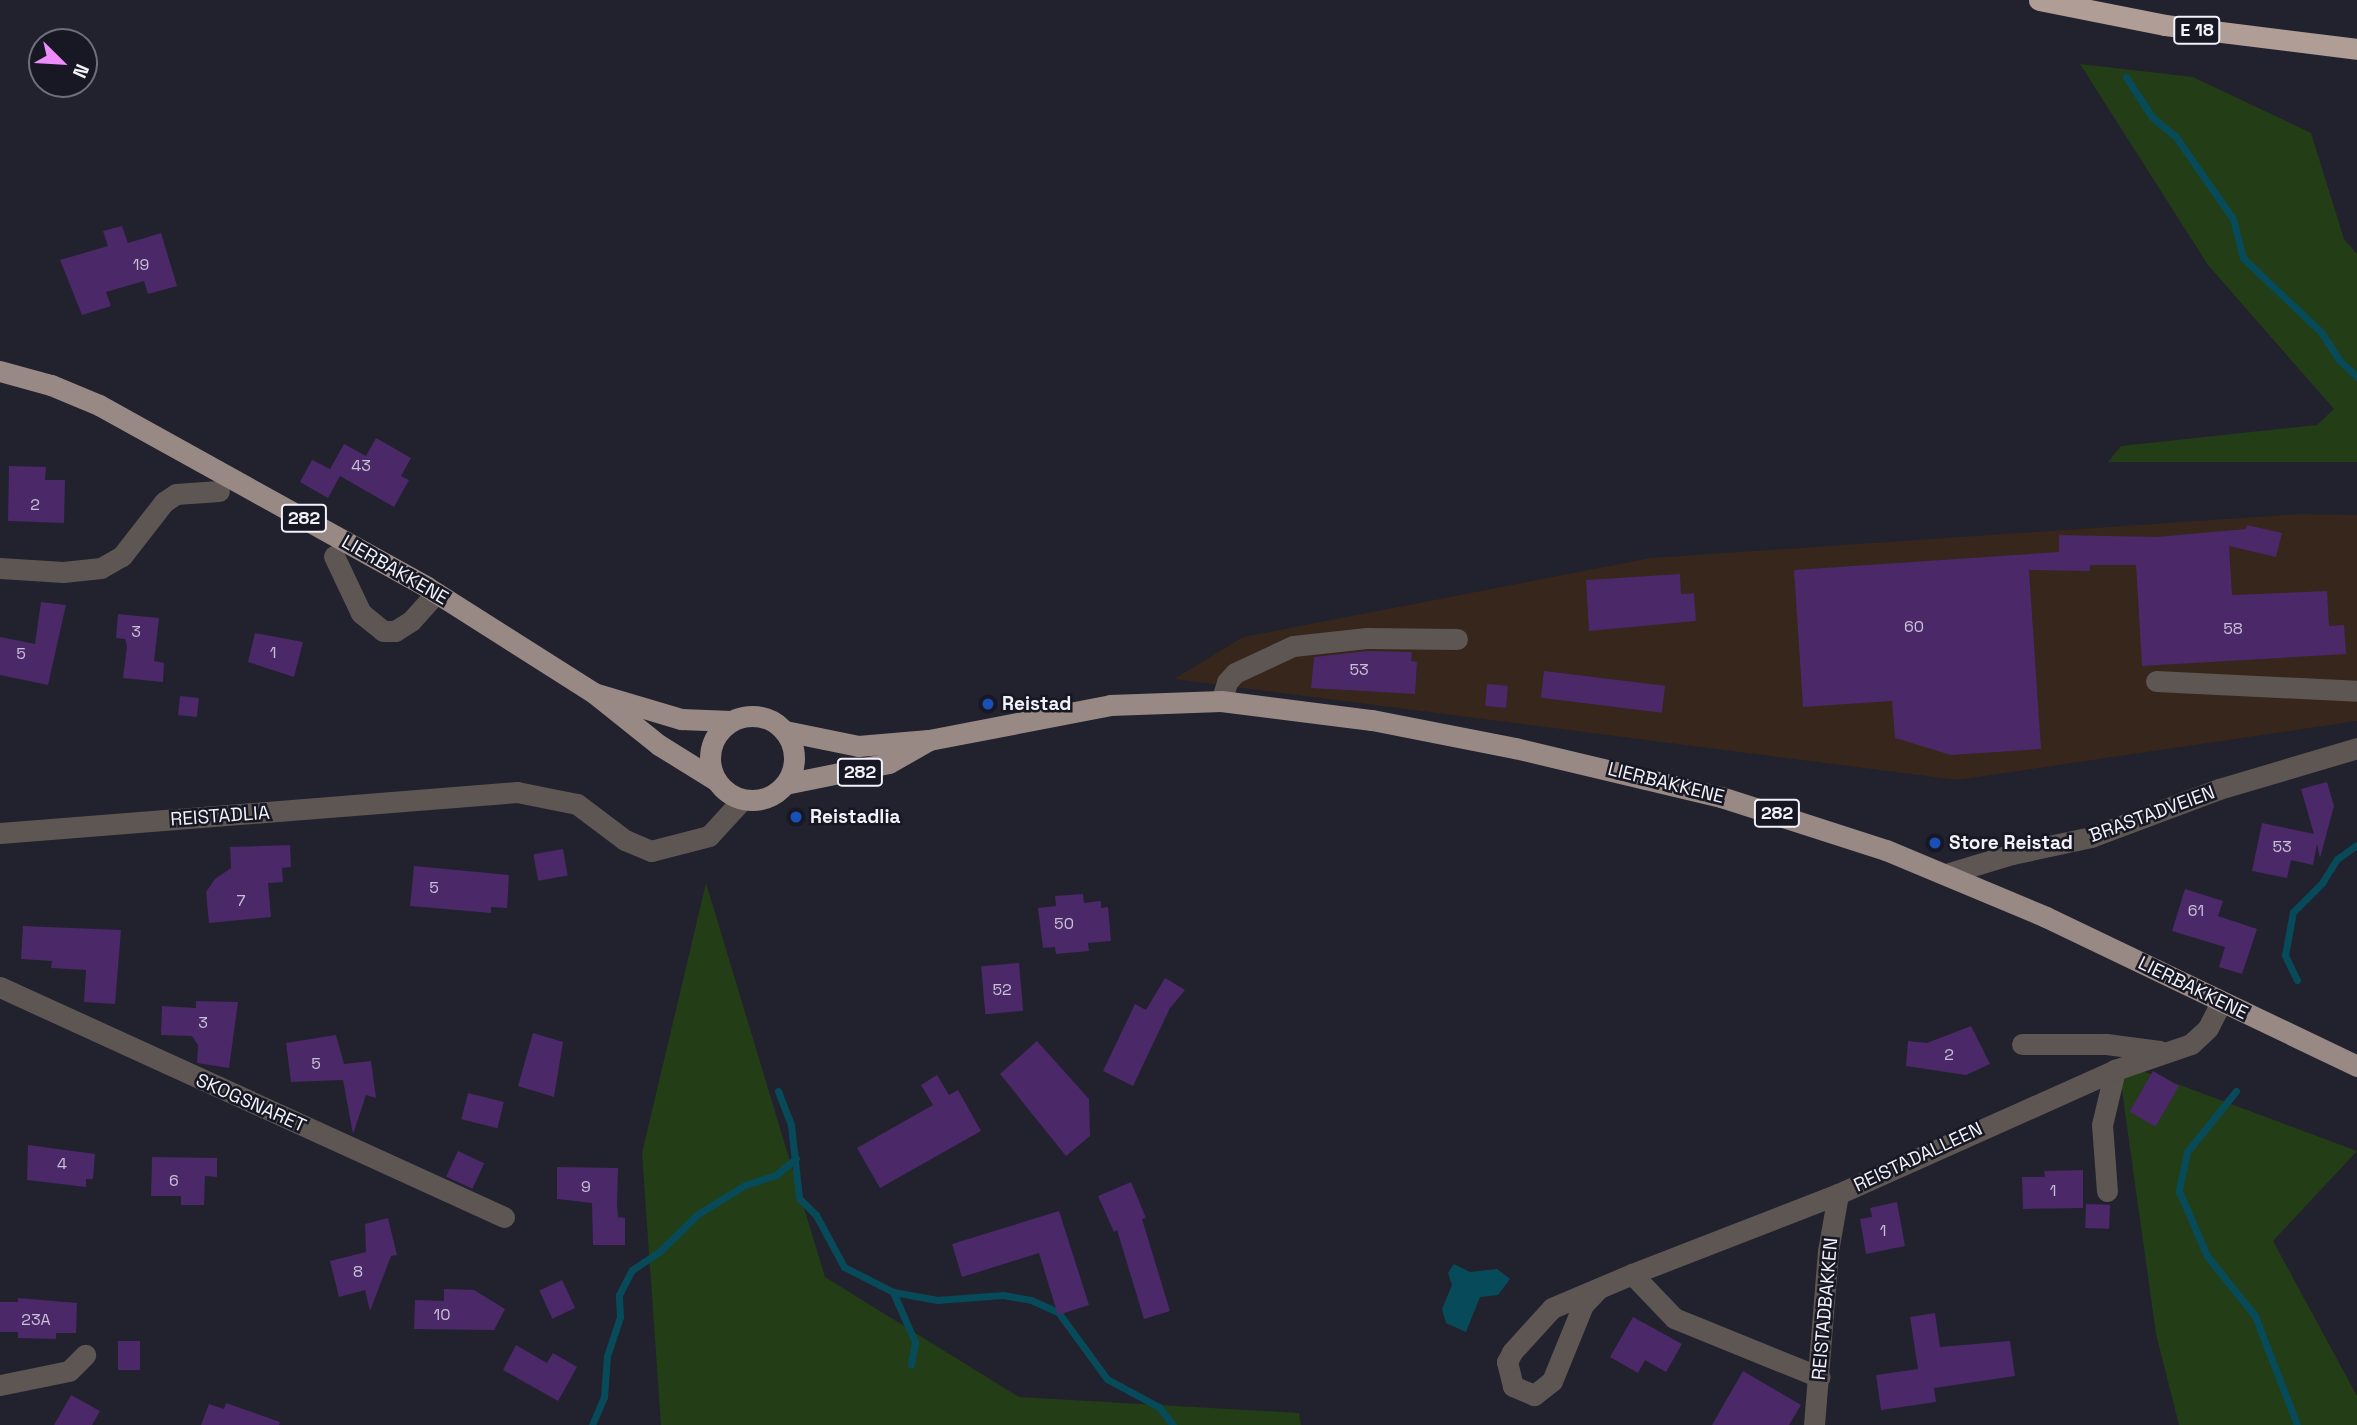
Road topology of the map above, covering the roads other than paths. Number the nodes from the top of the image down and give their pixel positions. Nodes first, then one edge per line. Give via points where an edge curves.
1 (2039, 0) edge
2 (2357, 49) edge
3 (0, 371) edge
4 (219, 491) dead end
5 (334, 556) dead end
6 (0, 568) edge
7 (436, 593) junction
8 (1457, 639) dead end
9 (2156, 681) dead end
10 (2357, 691) edge
11 (594, 693) junction
12 (1221, 701) junction
13 (731, 721) junction
14 (785, 731) junction
15 (929, 740) junction
16 (2357, 748) edge
17 (717, 781) junction
18 (785, 784) junction
19 (742, 800) junction
20 (0, 833) edge
21 (1946, 874) junction
22 (0, 987) edge
23 (2221, 1002) junction
24 (2022, 1044) dead end
25 (2165, 1053) junction
26 (2357, 1066) edge
27 (2115, 1070) junction
28 (2107, 1191) dead end
29 (1838, 1194) junction
30 (504, 1217) dead end
31 (1632, 1274) junction
32 (1597, 1290) junction
33 (85, 1354) dead end
34 (1819, 1377) junction
35 (0, 1385) edge
36 (1814, 1425) edge

1 - 2 highway, E 18 via 2177,27
3 - 7 main road, LIERBAKKENE / 282 via 72,393 151,432
4 - 6 street via 176,494 164,502 122,556 101,568 64,572
5 - 7 street via 361,613 383,631 394,631 411,621
7 - 11 main road, LIERBAKKENE / 282
8 - 12 street via 1367,638 1293,646 1235,673
9 - 10 street
11 - 13 main road, LIERBAKKENE / 282 via 681,719
11 - 17 main road, LIERBAKKENE / 282 via 659,745
12 - 15 main road, LIERBAKKENE / 282 via 1110,705
12 - 21 main road, LIERBAKKENE / 282 via 1372,720 1614,770 1804,821
13 - 14 main road, 282 via 757,716
13 - 17 main road via 720,729 710,751
14 - 15 main road, LIERBAKKENE / 282 via 858,746
14 - 18 main road via 794,755
15 - 18 main road, LIERBAKKENE / 282 via 912,753 880,766
16 - 21 street, BRASTADVEIEN via 2219,789 2082,840
17 - 19 main road, 282
18 - 19 main road, 282 via 768,797
19 - 20 street, REISTADLIA via 709,836 651,851 625,840 577,804 517,792
21 - 23 main road, LIERBAKKENE / 282
22 - 30 street, SKOGSNARET
23 - 25 street, REISTADALLEEN via 2208,1028 2191,1044
23 - 26 main road, LIERBAKKENE / 282
24 - 25 street via 2106,1044
25 - 27 street, REISTADALLEEN
27 - 28 street via 2102,1125
27 - 29 street, REISTADALLEEN
29 - 31 street, REISTADALLEEN
29 - 34 street, REISTADBAKKEN via 1828,1251
31 - 32 street, REISTADALLEEN
31 - 34 street via 1674,1318
32 - 32 street, REISTADALLEEN via 1552,1308 1527,1334 1507,1362 1513,1386 1534,1395 1552,1381 1583,1305
33 - 35 street via 69,1371
34 - 36 street, REISTADBAKKEN

